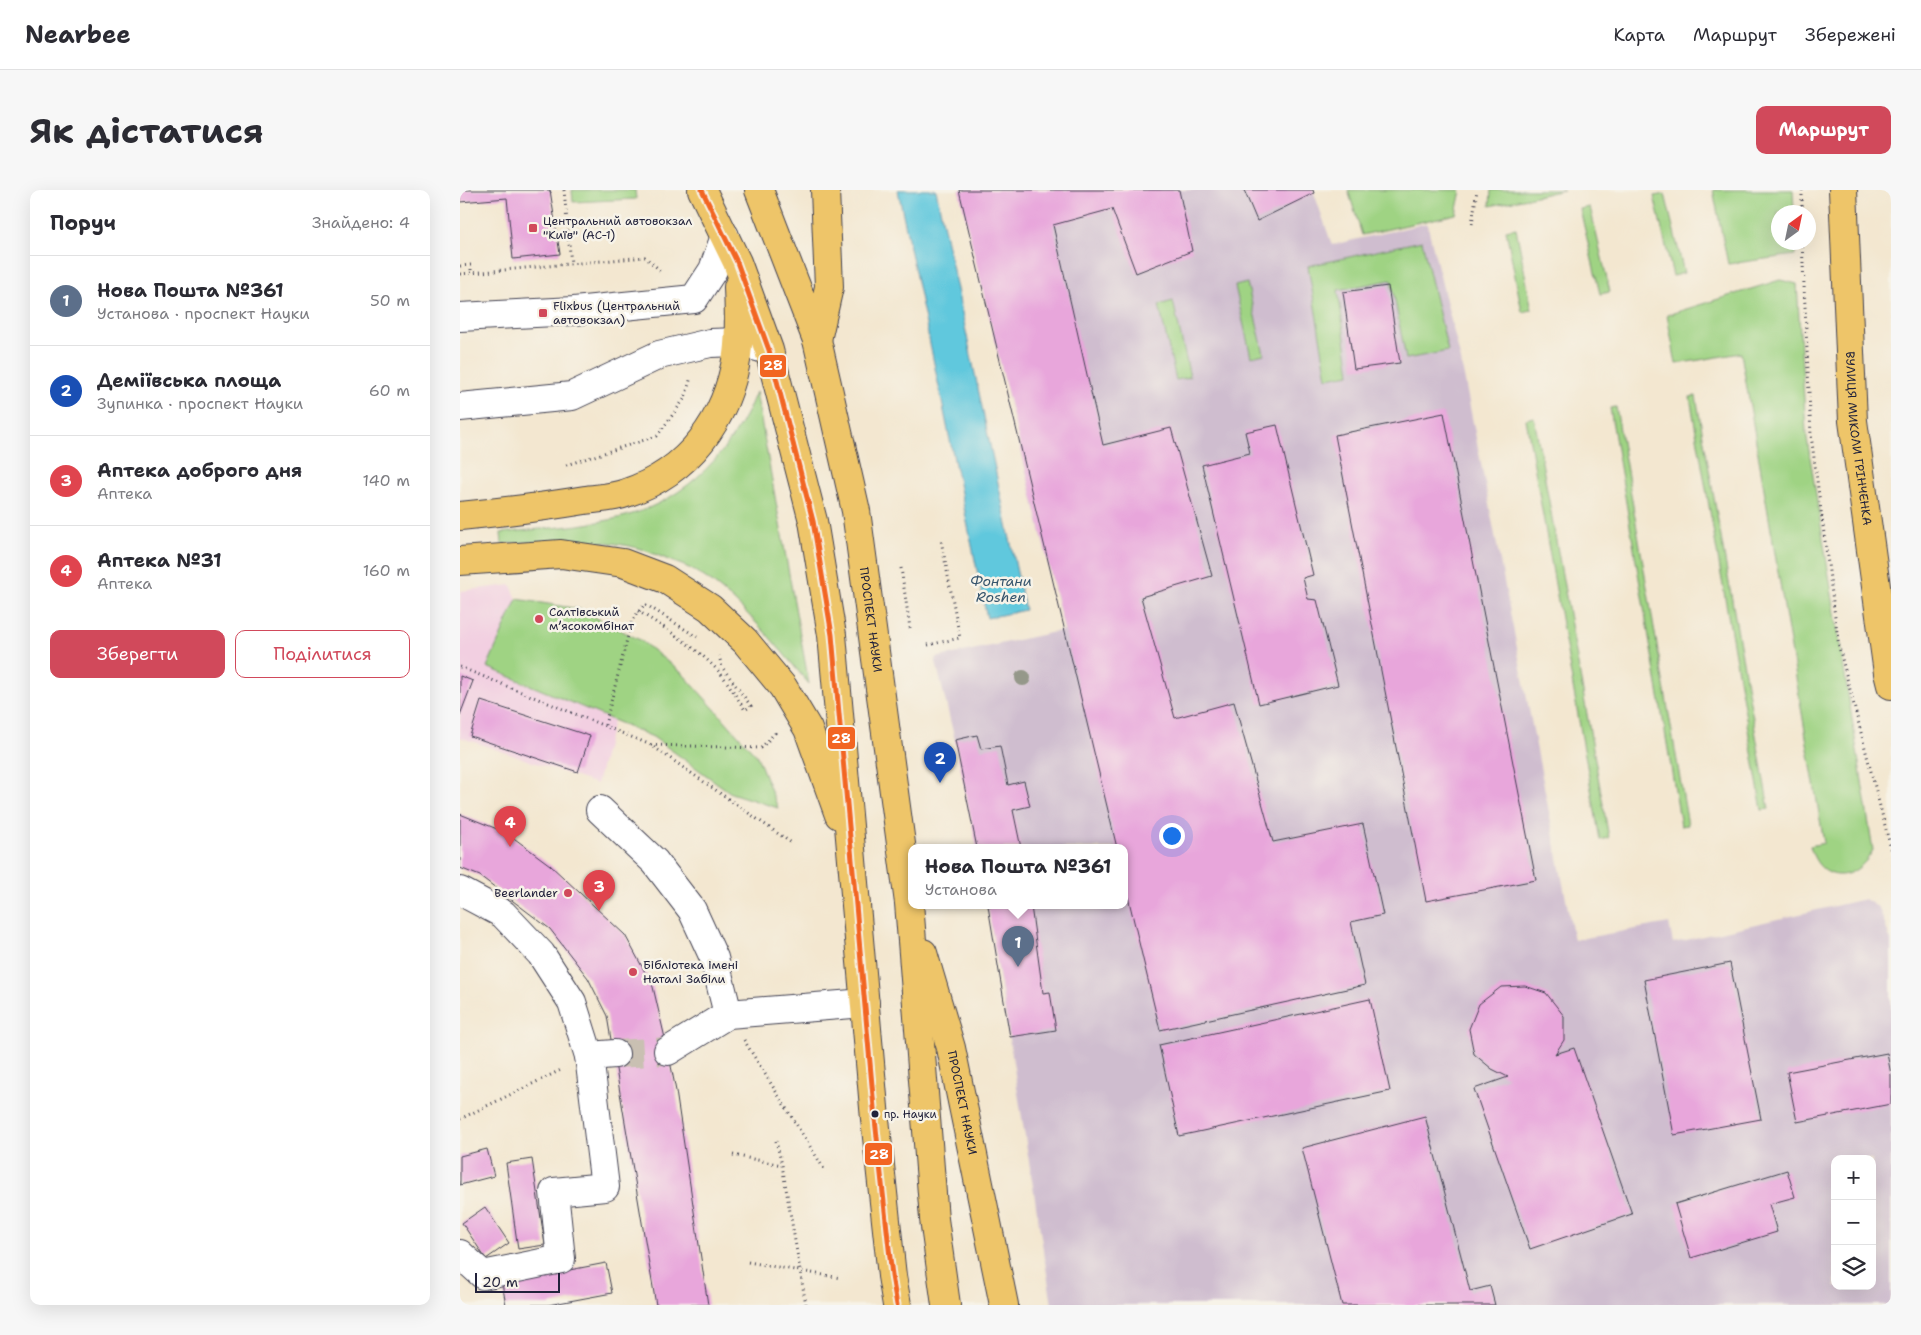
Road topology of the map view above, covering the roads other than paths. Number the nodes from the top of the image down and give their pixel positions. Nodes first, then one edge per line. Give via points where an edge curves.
1 (702, 190) edge
2 (759, 190) edge
3 (825, 190) edge
4 (1843, 190) edge
5 (725, 236) junction
6 (737, 262) junction
7 (460, 317) edge
8 (817, 340) junction
9 (738, 342) junction
10 (769, 350) junction
11 (460, 407) edge
12 (460, 516) edge
13 (460, 562) edge
14 (1891, 686) edge
15 (600, 810) dead end
16 (853, 852) junction
17 (460, 891) edge
18 (908, 896) edge
19 (909, 909) edge
20 (911, 909) edge
21 (865, 1003) junction
22 (728, 1014) junction
23 (668, 1051) tunnel mouth
24 (460, 1254) edge
25 (897, 1305) edge
26 (946, 1305) edge
27 (1004, 1305) edge

1 - 5 main road
2 - 8 main road, ПРОСПЕКТ НАУКИ
3 - 8 main road via 829,287
4 - 14 main road, ВУЛИЦЯ МИКОЛИ ГРІНЧЕНКА via 1852,421
5 - 6 main road
5 - 7 lane via 713,270 694,299 574,312
6 - 9 main road
6 - 10 main road
8 - 18 main road, ПРОСПЕКТ НАУКИ via 856,510
9 - 10 lane
9 - 11 lane via 710,343 659,355 572,396
9 - 12 main road via 733,376 712,427 685,460 658,479 625,494
10 - 16 main road via 812,521 832,635
13 - 16 main road via 561,554 624,563 665,579 710,608 745,641 783,687 808,729
15 - 22 lane via 655,862 692,910 714,958
16 - 21 main road
17 - 24 lane via 503,914 541,954 602,1055 605,1187 554,1192 561,1259 483,1275
19 - 26 main road, ПРОСПЕКТ НАУКИ via 934,1219
20 - 27 main road, ПРОСПЕКТ НАУКИ via 951,1048
21 - 22 lane
21 - 25 main road
22 - 23 lane

